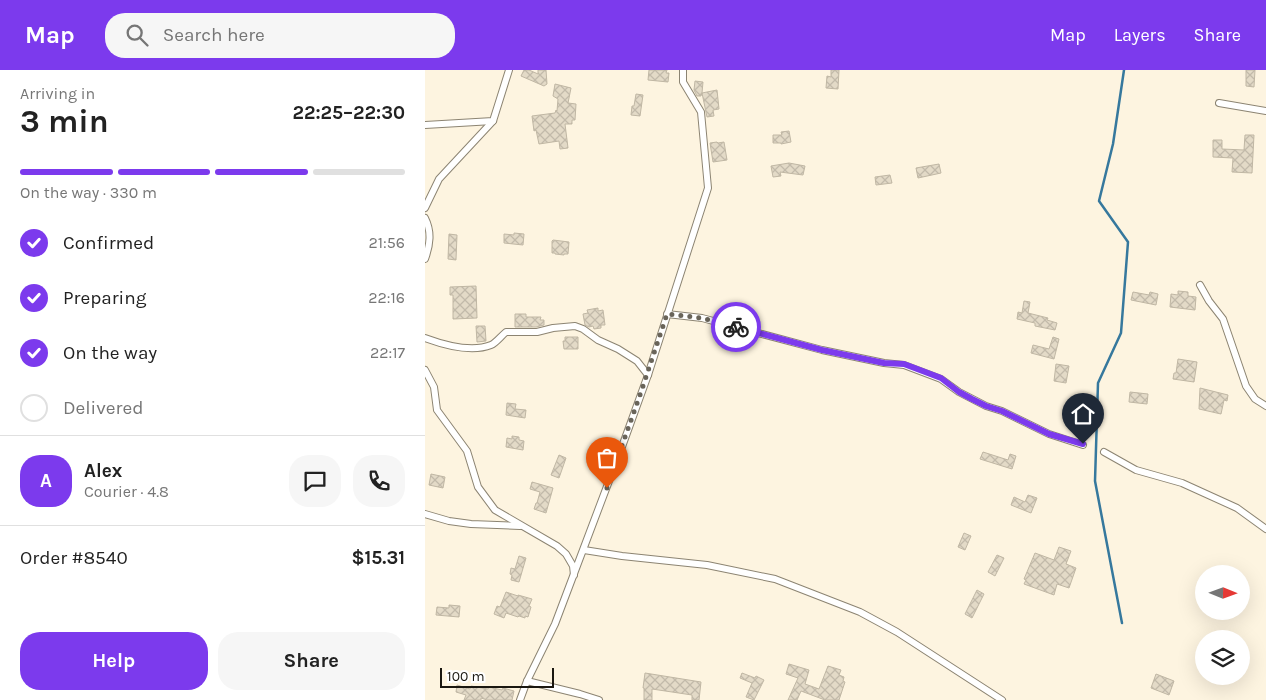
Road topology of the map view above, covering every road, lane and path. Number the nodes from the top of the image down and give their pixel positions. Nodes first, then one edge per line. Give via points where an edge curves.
1 (509, 70) edge
2 (683, 70) edge
3 (1219, 104) dead end
4 (1266, 111) edge
5 (493, 121) junction
6 (425, 125) edge
7 (425, 208) edge
8 (425, 218) edge
9 (425, 259) edge
10 (1199, 285) dead end
11 (667, 314) junction
12 (425, 338) edge
13 (425, 370) edge
14 (647, 375) junction
15 (1266, 406) edge
16 (1083, 444) dead end
17 (1103, 452) dead end
18 (425, 514) edge
19 (522, 526) junction
20 (1266, 529) edge
21 (584, 550) junction
22 (574, 575) junction
23 (527, 681) junction
24 (520, 700) edge
25 (599, 700) edge
26 (1002, 700) edge

1 - 5 street
2 - 11 street via 683,82 701,112 707,188
3 - 4 street
5 - 6 street
5 - 7 street via 439,178
8 - 9 street via 429,227 429,248
10 - 15 street via 1223,319 1246,386 1255,399
11 - 14 street
11 - 16 street via 702,318 822,350 904,364 941,378 986,406 1049,434
12 - 14 street via 447,346 475,348 493,345 505,332 537,332 575,326 637,361
13 - 19 street via 434,387 437,410 467,451 478,488 495,510
14 - 21 street
17 - 20 street via 1136,470 1182,483 1237,508
18 - 19 street via 471,524
19 - 22 street via 566,554
21 - 22 street
21 - 26 street via 707,565 775,579 860,612
22 - 23 street
23 - 24 street
23 - 25 street

